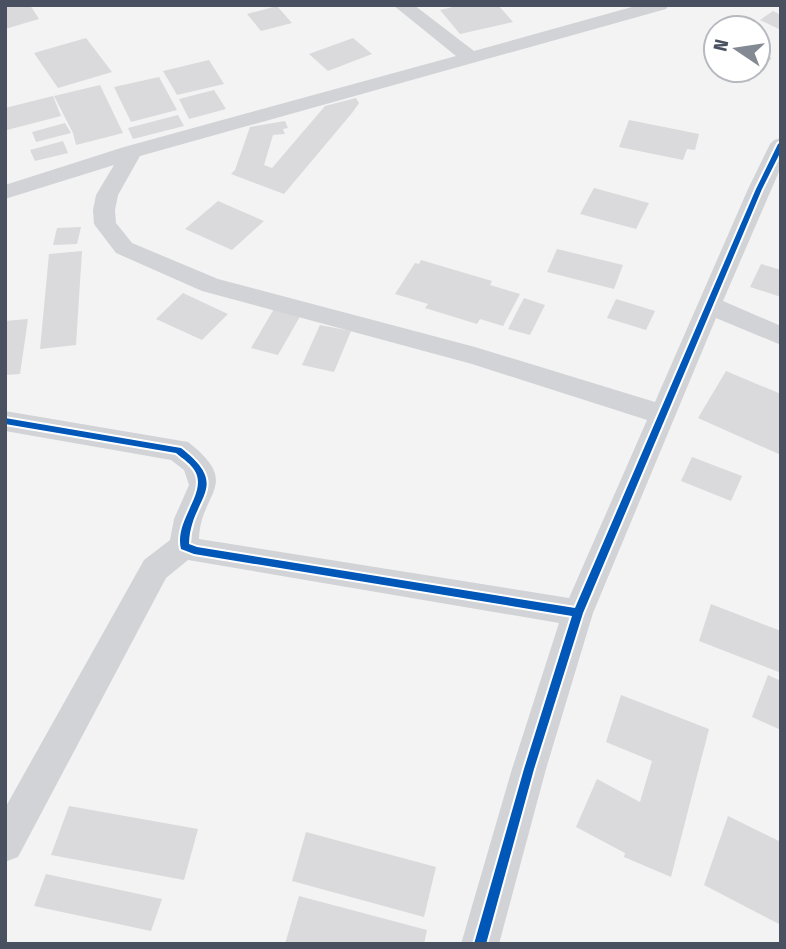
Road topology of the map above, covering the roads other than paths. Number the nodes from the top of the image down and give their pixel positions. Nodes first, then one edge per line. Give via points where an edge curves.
1 (402, 5) edge
2 (660, 5) edge
3 (472, 59) junction
4 (781, 144) edge
5 (132, 152) junction
6 (5, 191) edge
7 (710, 305) junction
8 (781, 336) edge
9 (663, 415) junction
10 (5, 421) edge
11 (184, 546) junction
12 (578, 613) junction
13 (5, 844) edge
14 (480, 944) edge

1 - 3 street
2 - 3 street
3 - 5 street
4 - 7 street
5 - 6 street
5 - 9 street via 107,195 104,210 105,224 124,248 211,285 475,356
7 - 8 street
7 - 9 street
9 - 12 street
10 - 11 street via 178,450 194,460 203,474 202,493 183,536
11 - 12 street
11 - 13 street via 155,569
12 - 14 street

